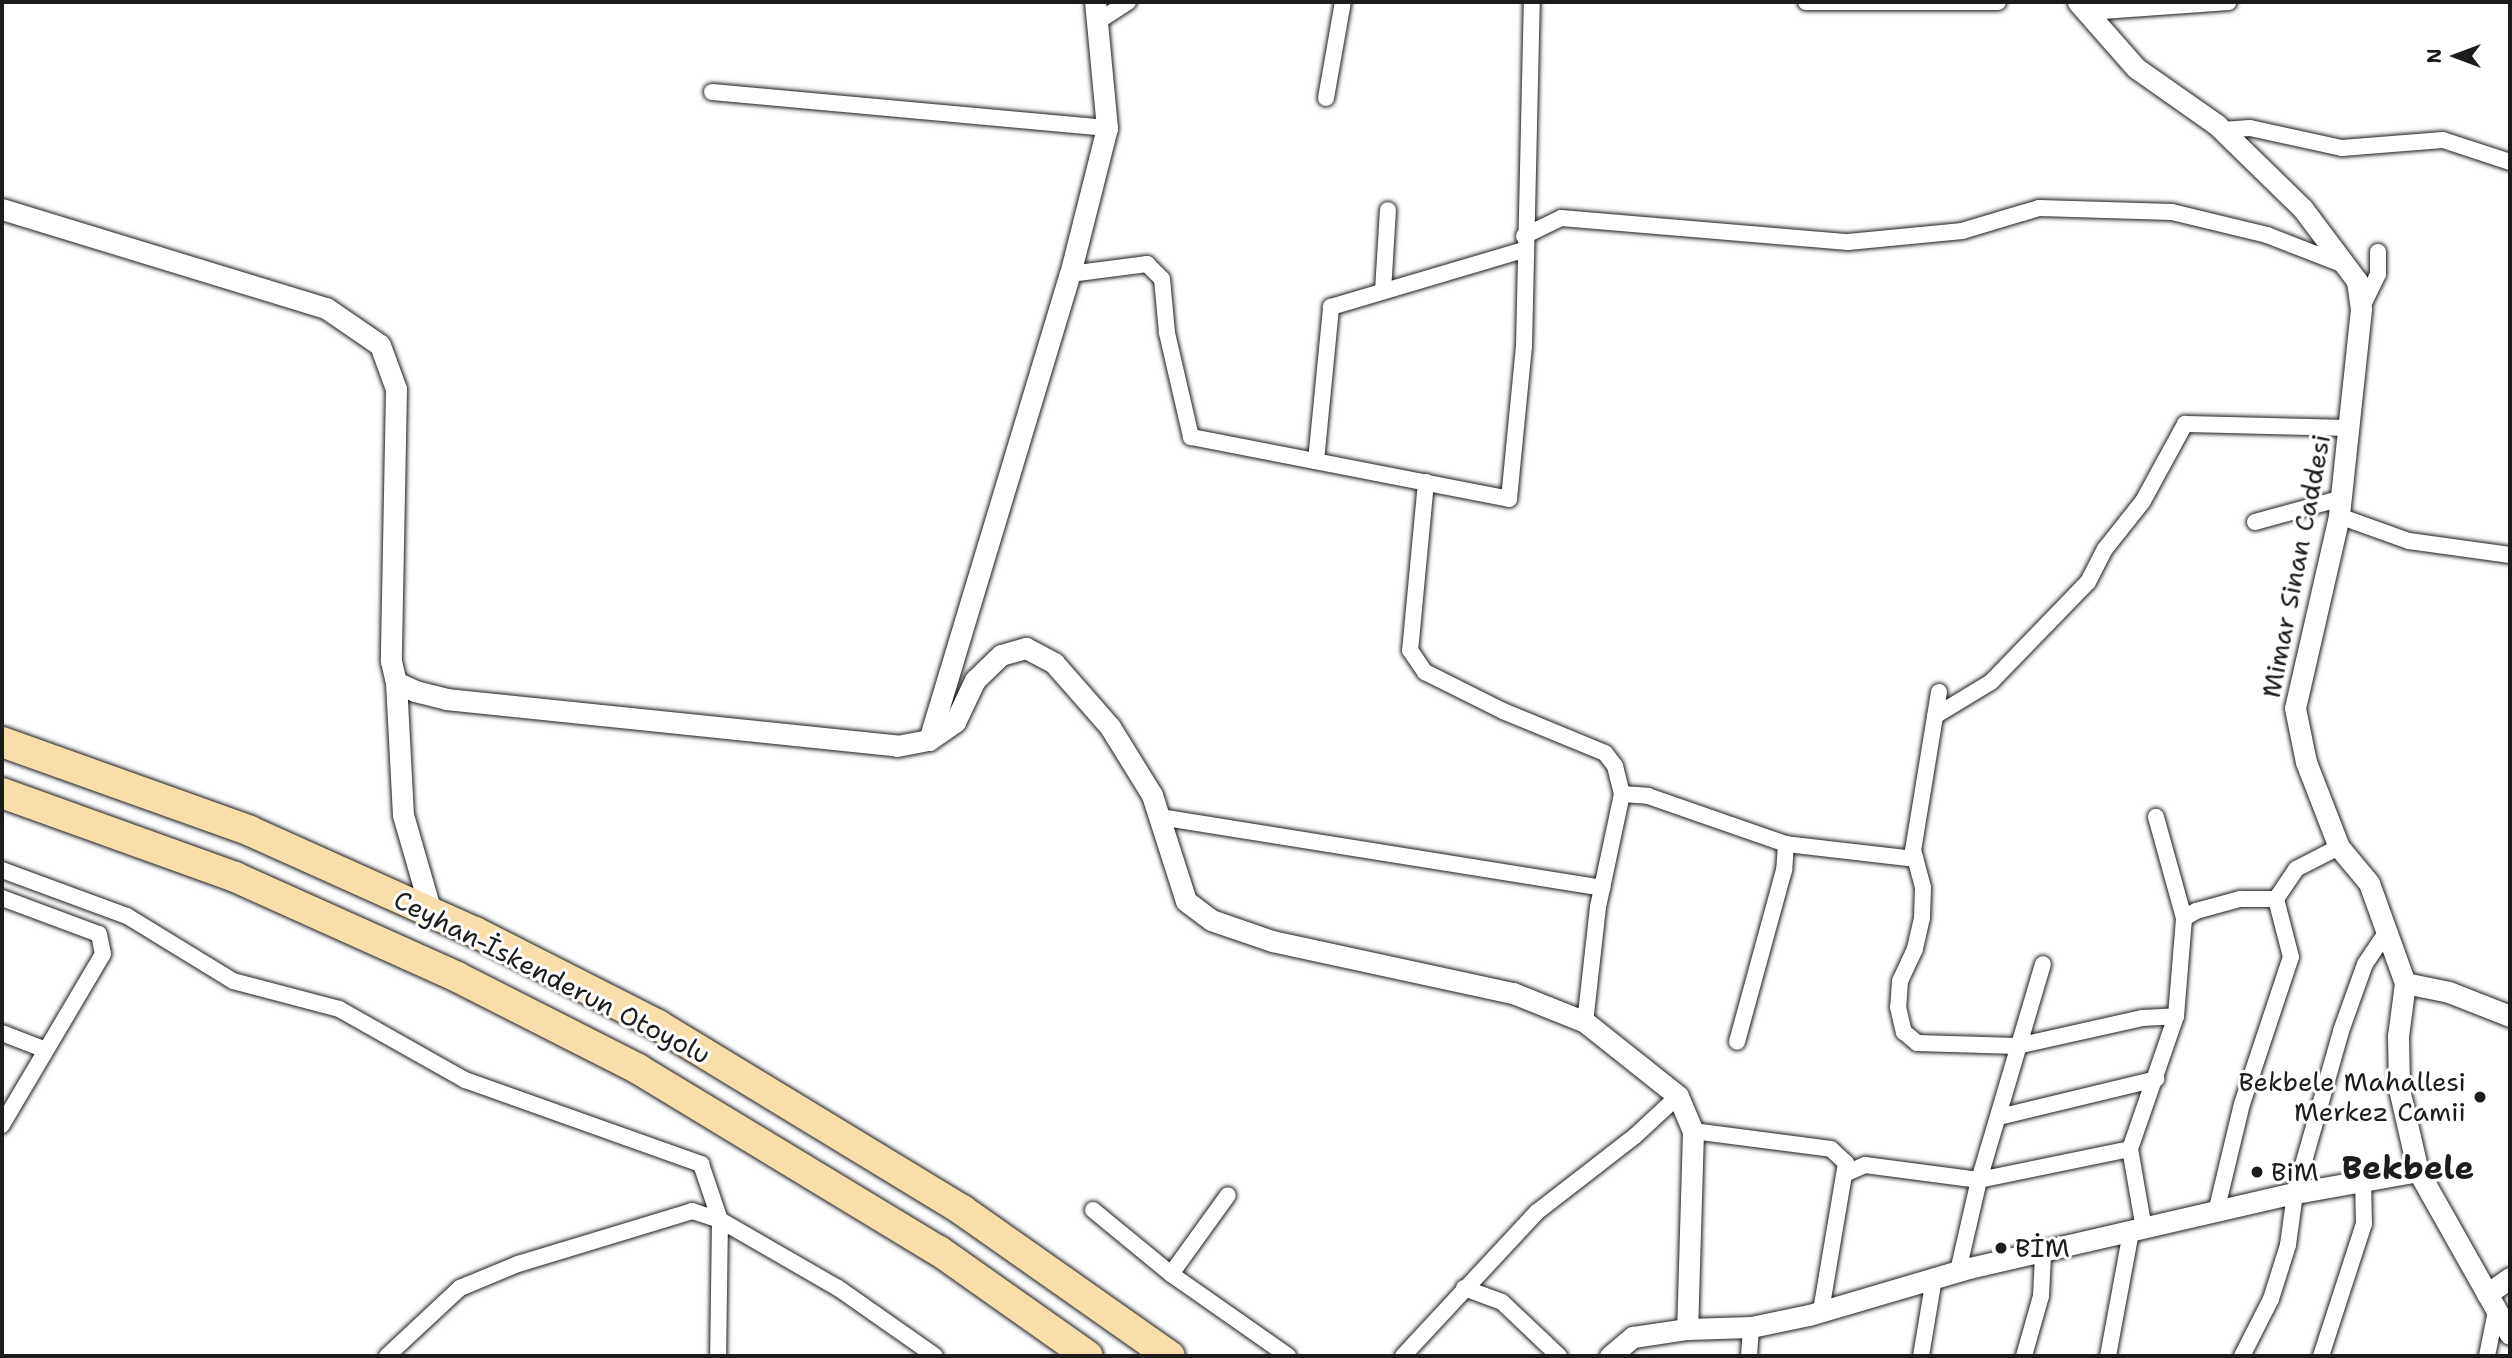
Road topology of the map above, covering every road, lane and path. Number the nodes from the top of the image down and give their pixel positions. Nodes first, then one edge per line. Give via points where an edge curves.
1 (1128, 2) edge
2 (1343, 2) edge
3 (1532, 2) edge
4 (1806, 2) edge
5 (1998, 2) edge
6 (2229, 2) edge
7 (2083, 7) edge
8 (1096, 12) edge
9 (712, 92) dead end
10 (1326, 98) dead end
11 (1107, 128) junction
12 (2222, 130) junction
13 (2510, 162) edge
14 (2, 209) edge
15 (1388, 210) dead end
16 (1524, 243) junction
17 (2378, 252) dead end
18 (2348, 266) junction
19 (1070, 274) junction
20 (1383, 291) junction
21 (2361, 309) junction
22 (2351, 428) junction
23 (1317, 461) junction
24 (1426, 482) junction
25 (2340, 507) junction
26 (2255, 522) dead end
27 (2510, 555) edge
28 (396, 681) junction
29 (1939, 692) dead end
30 (1935, 716) junction
31 (929, 740) junction
32 (2, 742) edge
33 (2, 793) edge
34 (1622, 794) junction
35 (1160, 817) junction
36 (2156, 817) dead end
37 (1786, 844) junction
38 (2339, 846) junction
39 (1915, 859) junction
40 (2, 870) edge
41 (1602, 888) junction
42 (2, 898) edge
43 (2276, 899) junction
44 (431, 912) junction
45 (2184, 919) junction
46 (2389, 930) junction
47 (2043, 964) dead end
48 (2405, 983) junction
49 (2176, 1016) junction
50 (2510, 1016) edge
51 (1585, 1022) junction
52 (2, 1033) edge
53 (1737, 1042) dead end
54 (2017, 1046) junction
55 (46, 1050) junction
56 (2156, 1079) junction
57 (1678, 1096) junction
58 (1999, 1116) junction
59 (2, 1125) edge
60 (1693, 1131) junction
61 (2130, 1149) junction
62 (2418, 1171) junction
63 (1847, 1173) junction
64 (1979, 1180) junction
65 (2363, 1181) junction
66 (2295, 1193) junction
67 (1228, 1195) dead end
68 (1093, 1210) dead end
69 (2216, 1212) junction
70 (720, 1220) junction
71 (2137, 1230) junction
72 (2043, 1255) junction
73 (1958, 1271) junction
74 (1171, 1274) junction
75 (1934, 1278) junction
76 (2510, 1278) edge
77 (1464, 1288) junction
78 (2492, 1303) junction
79 (1821, 1311) junction
80 (1751, 1327) junction
81 (1687, 1329) junction
82 (2510, 1334) edge
83 (387, 1356) edge
84 (718, 1356) edge
85 (935, 1356) edge
86 (1088, 1356) edge
87 (1170, 1356) edge
88 (1288, 1356) edge
89 (1402, 1356) edge
90 (1559, 1356) edge
91 (1611, 1356) edge
92 (1749, 1356) edge
93 (1921, 1356) edge
94 (2024, 1356) edge
95 (2108, 1356) edge
96 (2242, 1356) edge
97 (2321, 1356) edge
98 (2487, 1356) edge

1 - 8 street
2 - 10 street
3 - 16 street
4 - 5 street
6 - 7 street
7 - 12 street, Mimar Sinan Caddesi via 2136,68
8 - 11 street
9 - 11 street
11 - 19 street
12 - 13 street via 2250,128 2342,148 2443,140
12 - 18 street, Mimar Sinan Caddesi via 2303,208
14 - 28 street via 326,308 380,345 396,389 391,661
15 - 20 street
16 - 18 street via 1560,218 1848,242 1962,231 2039,208 2172,212 2267,235
16 - 20 street
16 - 24 street via 1524,346 1508,499
17 - 21 street via 2378,274
18 - 21 street, Mimar Sinan Caddesi via 2357,281
19 - 23 street via 1147,264 1162,279 1167,333 1191,437
19 - 31 street
20 - 23 street via 1331,306
21 - 22 street, Mimar Sinan Caddesi
22 - 25 street, Mimar Sinan Caddesi
22 - 30 street via 2185,424 2143,501 2105,549 2088,582 1992,682
23 - 24 street
24 - 34 street via 1410,650 1425,671 1503,711 1605,753 1615,766
25 - 26 street
25 - 27 street via 2409,541
25 - 38 street, Mimar Sinan Caddesi via 2295,708 2306,762
28 - 31 street via 446,699 897,746
28 - 44 street via 403,815
29 - 30 street
30 - 39 street
31 - 35 street via 955,723 975,680 992,663 1001,655 1026,648 1054,663 1110,727 1152,795
32 - 44 highway, Ceyhan-İskenderun Otoyolu via 250,831
33 - 86 highway, Ceyhan-İskenderun Otoyolu via 235,877 457,977 638,1069 939,1251
34 - 37 street via 1648,796
34 - 41 street
35 - 41 street
35 - 51 street via 1185,901 1211,920 1272,941 1513,993
36 - 45 street
37 - 39 street
37 - 53 street via 1784,870
38 - 43 street via 2296,869
38 - 46 street, Mimar Sinan Caddesi via 2369,883
39 - 54 street via 1923,888 1922,918 1915,949 1900,981 1898,1007 1905,1032 1917,1043
40 - 70 street via 127,916 233,981 339,1009 465,1080 701,1164
41 - 51 street
42 - 55 street via 99,934 103,954
43 - 45 street via 2240,899
43 - 69 street via 2291,957 2242,1104
44 - 87 highway, Ceyhan-İskenderun Otoyolu via 658,1025 962,1210
45 - 49 street
46 - 48 street, Mimar Sinan Caddesi
46 - 66 street via 2365,964 2341,1031
47 - 54 street
48 - 50 street via 2449,992
48 - 62 street, Mimar Sinan Caddesi via 2398,1036 2399,1089
49 - 54 street via 2142,1018
49 - 56 street
51 - 57 street
52 - 55 street
54 - 58 street
55 - 59 street
56 - 58 street
56 - 61 street
57 - 60 street
57 - 77 street via 1537,1212
58 - 64 street
60 - 63 street via 1831,1149 1846,1163
60 - 81 street
61 - 64 street
61 - 71 street
62 - 65 street
62 - 78 street, Mimar Sinan Caddesi
63 - 64 street via 1865,1164
63 - 79 street
64 - 73 street
65 - 66 street
65 - 97 street via 2364,1224
66 - 69 street
66 - 96 street via 2288,1245 2271,1299
67 - 74 street
68 - 74 street
69 - 71 street
70 - 83 street via 692,1211 518,1264 460,1288
70 - 84 street
70 - 85 street via 838,1288
71 - 72 street
71 - 95 street
72 - 73 street
72 - 94 street via 2041,1296
73 - 75 street
74 - 88 street
75 - 79 street
75 - 93 street
76 - 78 street
77 - 89 street
77 - 90 street via 1502,1302
78 - 82 street, Mimar Sinan Caddesi
78 - 98 street
79 - 80 street
80 - 81 street
80 - 92 street
81 - 91 street via 1633,1338

